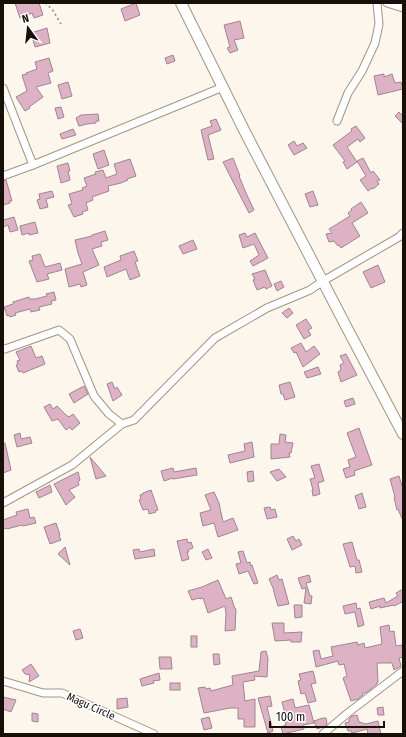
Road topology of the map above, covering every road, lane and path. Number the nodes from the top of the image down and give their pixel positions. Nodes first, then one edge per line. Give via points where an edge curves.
1 (45, 3) edge
2 (181, 3) edge
3 (377, 3) edge
4 (387, 3) edge
5 (403, 8) edge
6 (61, 24) dead end
7 (223, 87) junction
8 (3, 88) edge
9 (6, 105) edge
10 (337, 121) dead end
11 (33, 165) junction
12 (3, 176) edge
13 (402, 236) edge
14 (323, 281) junction
15 (3, 348) edge
16 (122, 424) junction
17 (403, 434) edge
18 (3, 503) edge
19 (403, 671) edge
20 (3, 681) edge
21 (154, 734) edge
22 (324, 734) edge

1 - 6 path
2 - 7 main road
3 - 10 street via 379,24 375,43 348,93
4 - 5 street
7 - 11 street
7 - 14 main road
8 - 9 street
9 - 11 street
11 - 12 street
13 - 14 street
14 - 16 street via 310,290 267,308 215,338 134,420
14 - 17 main road
15 - 16 street via 58,330 70,339 94,396 109,414
16 - 18 street via 72,465
19 - 22 street
20 - 21 street, Magu Circle via 43,693 62,693

